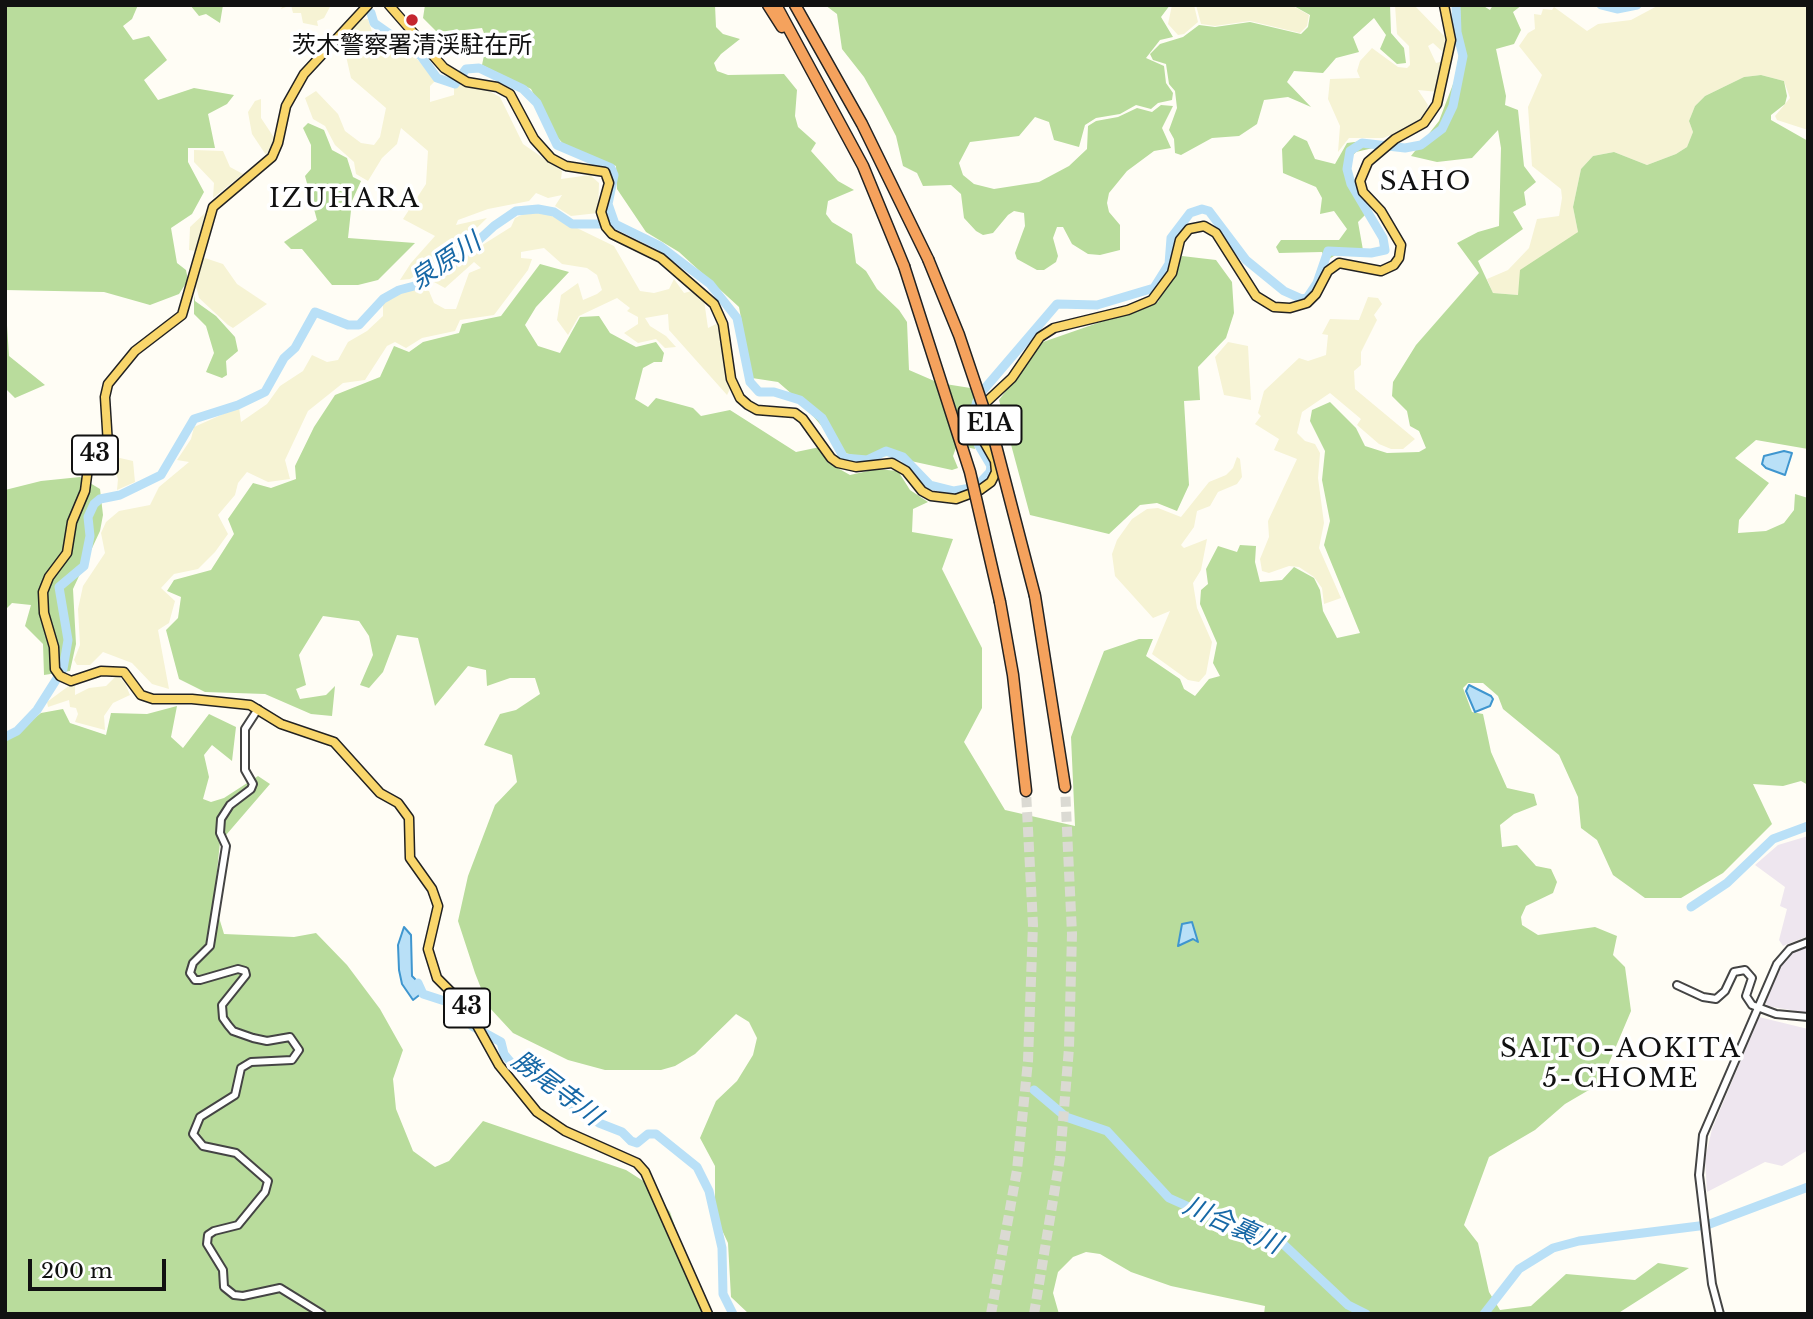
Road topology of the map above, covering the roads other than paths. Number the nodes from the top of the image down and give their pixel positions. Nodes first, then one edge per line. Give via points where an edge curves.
1 (368, 5) edge
2 (389, 5) edge
3 (768, 5) edge
4 (776, 5) edge
5 (794, 5) edge
6 (1444, 5) edge
7 (863, 166) junction
8 (258, 709) junction
9 (1065, 787) tunnel mouth
10 (1026, 791) tunnel mouth
11 (1808, 942) edge
12 (1676, 985) dead end
13 (1757, 1007) junction
14 (1808, 1017) edge
15 (322, 1314) edge
16 (708, 1314) edge
17 (1720, 1314) edge

1 - 8 main road, 43 via 304,74 286,106 272,157 213,207 182,315 135,351 108,384 108,445 89,460 67,553 43,592 55,669 66,680 117,671 145,698 244,703
2 - 6 main road via 432,56 459,78 510,94 534,139 557,163 605,173 609,183 601,212 605,224 612,234 661,258 714,304 723,324 731,379 748,405 795,413 838,463 856,467 892,463 906,471 922,491 956,499 991,482 995,461 980,437 982,407 1012,378 1040,337 1054,328 1152,300 1172,273 1180,240 1189,229 1204,226 1216,233 1256,296 1274,307 1307,303 1328,271 1339,263 1381,271 1395,265 1401,245 1360,181 1362,171 1380,152 1424,123 1437,104 1451,40
3 - 7 highway
4 - 7 highway, E1A
5 - 9 highway, E1A, bridge via 862,124 928,259 959,335 1011,494 1035,596
7 - 10 highway, E1A, bridge via 904,266 954,416 1000,602
8 - 15 street via 245,729 245,770 253,783 221,818 220,833 226,846 210,946 193,963 190,973 200,980 245,971 222,1005 223,1018 233,1031 253,1038 289,1037 299,1050 292,1059 251,1062 241,1068 235,1095 200,1117 193,1134 203,1146 236,1153 268,1181 265,1192 238,1225 208,1236 207,1244 223,1270 224,1287 243,1296 280,1288
8 - 16 main road, 43 via 281,724 334,742 380,793 404,810 409,818 410,858 438,906 428,949 436,978 468,1009 499,1065 537,1112 553,1125 622,1155 645,1171
11 - 13 street via 1796,945 1781,958
12 - 13 street via 1716,999 1734,972 1745,970 1752,978 1747,999
13 - 14 street
13 - 17 street via 1703,1135 1699,1175

